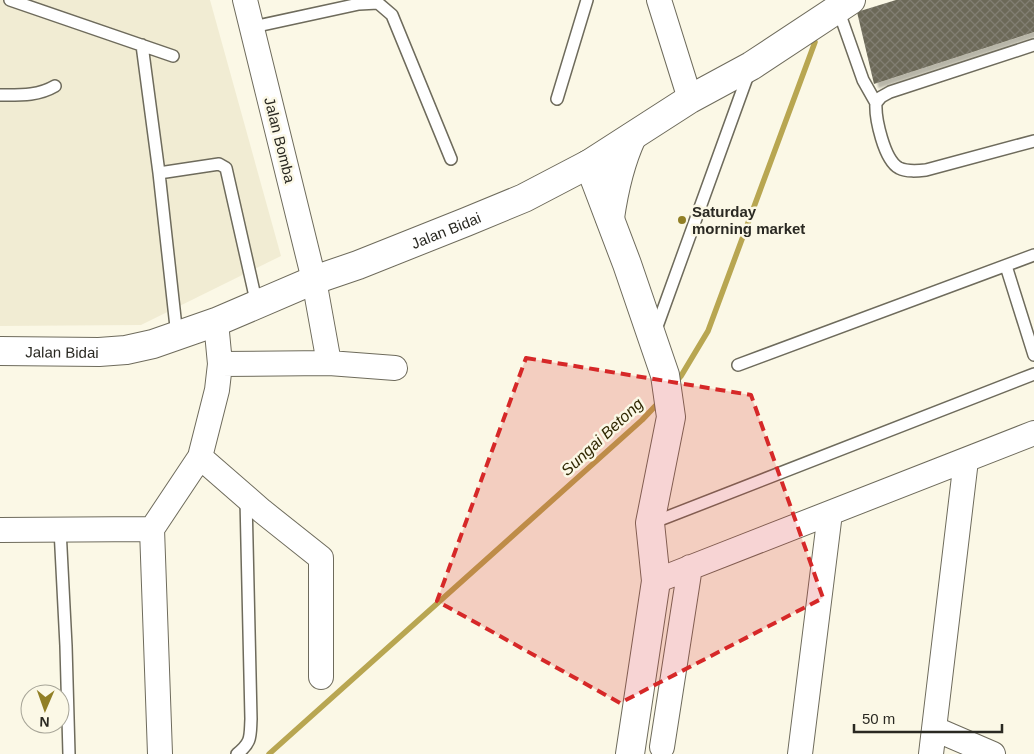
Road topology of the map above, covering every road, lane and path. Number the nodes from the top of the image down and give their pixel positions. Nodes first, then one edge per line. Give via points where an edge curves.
1 (10, 0) edge
2 (245, 0) edge
3 (586, 0) edge
4 (659, 0) edge
5 (844, 5) edge
6 (252, 27) junction
7 (142, 45) junction
8 (1034, 45) edge
9 (173, 56) dead end
10 (751, 66) junction
11 (55, 86) dead end
12 (0, 95) edge
13 (557, 99) dead end
14 (690, 99) junction
15 (876, 103) junction
16 (632, 137) junction
17 (1034, 140) edge
18 (451, 159) dead end
19 (589, 164) junction
20 (159, 172) junction
21 (554, 183) junction
22 (608, 216) junction
23 (1034, 255) edge
24 (1006, 266) junction
25 (314, 280) junction
26 (257, 305) junction
27 (216, 322) junction
28 (177, 336) junction
29 (652, 339) junction
30 (0, 350) edge
31 (1034, 355) edge
32 (329, 363) junction
33 (220, 364) junction
34 (738, 365) dead end
35 (395, 368) dead end
36 (1034, 374) edge
37 (1034, 433) edge
38 (200, 457) junction
39 (966, 460) junction
40 (246, 498) junction
41 (830, 513) junction
42 (650, 524) junction
43 (60, 529) junction
44 (152, 529) junction
45 (0, 530) edge
46 (690, 567) junction
47 (656, 581) junction
48 (321, 677) dead end
49 (935, 729) junction
50 (632, 744) edge
51 (669, 750) edge
52 (69, 754) edge
53 (160, 754) edge
54 (237, 754) edge
55 (800, 754) edge
56 (931, 754) edge
57 (993, 754) edge

1 - 7 lane
2 - 6 street, Jalan Bomba
3 - 13 lane
4 - 14 street
5 - 10 street, Jalan Bidai
5 - 15 lane via 863,80
6 - 18 lane via 359,4 378,3 392,15
6 - 25 street, Jalan Bomba
7 - 9 lane
7 - 20 lane
8 - 15 lane via 890,92
10 - 14 street, Jalan Bidai
10 - 29 lane
11 - 12 lane via 30,95
14 - 16 street, Jalan Bidai
15 - 17 lane via 876,117 889,154 897,167 910,171 926,170
16 - 19 street, Jalan Bidai
16 - 22 street via 624,154
19 - 21 street, Jalan Bidai
19 - 22 street
20 - 26 lane via 219,164 226,168
20 - 28 lane
21 - 22 street via 589,196
21 - 25 street, Jalan Bidai via 466,222
22 - 29 street
23 - 24 lane
24 - 31 lane
24 - 34 lane
25 - 26 street, Jalan Bidai
25 - 32 street, Jalan Bomba
26 - 27 street, Jalan Bidai
27 - 28 street, Jalan Bidai
27 - 33 street
28 - 30 street, Jalan Bidai via 126,350
29 - 42 street via 665,375 671,417
32 - 33 street
32 - 35 street
33 - 38 street via 218,390
36 - 42 lane
37 - 39 street
38 - 40 street
38 - 44 street
39 - 41 street
39 - 49 street
40 - 48 street via 320,558
40 - 54 lane via 251,719 250,739
41 - 46 street
41 - 55 street
42 - 47 street
43 - 44 street
43 - 45 street
43 - 52 lane
44 - 53 street
46 - 47 street
46 - 51 street
47 - 50 street
49 - 56 street
49 - 57 street
50 - 51 street

